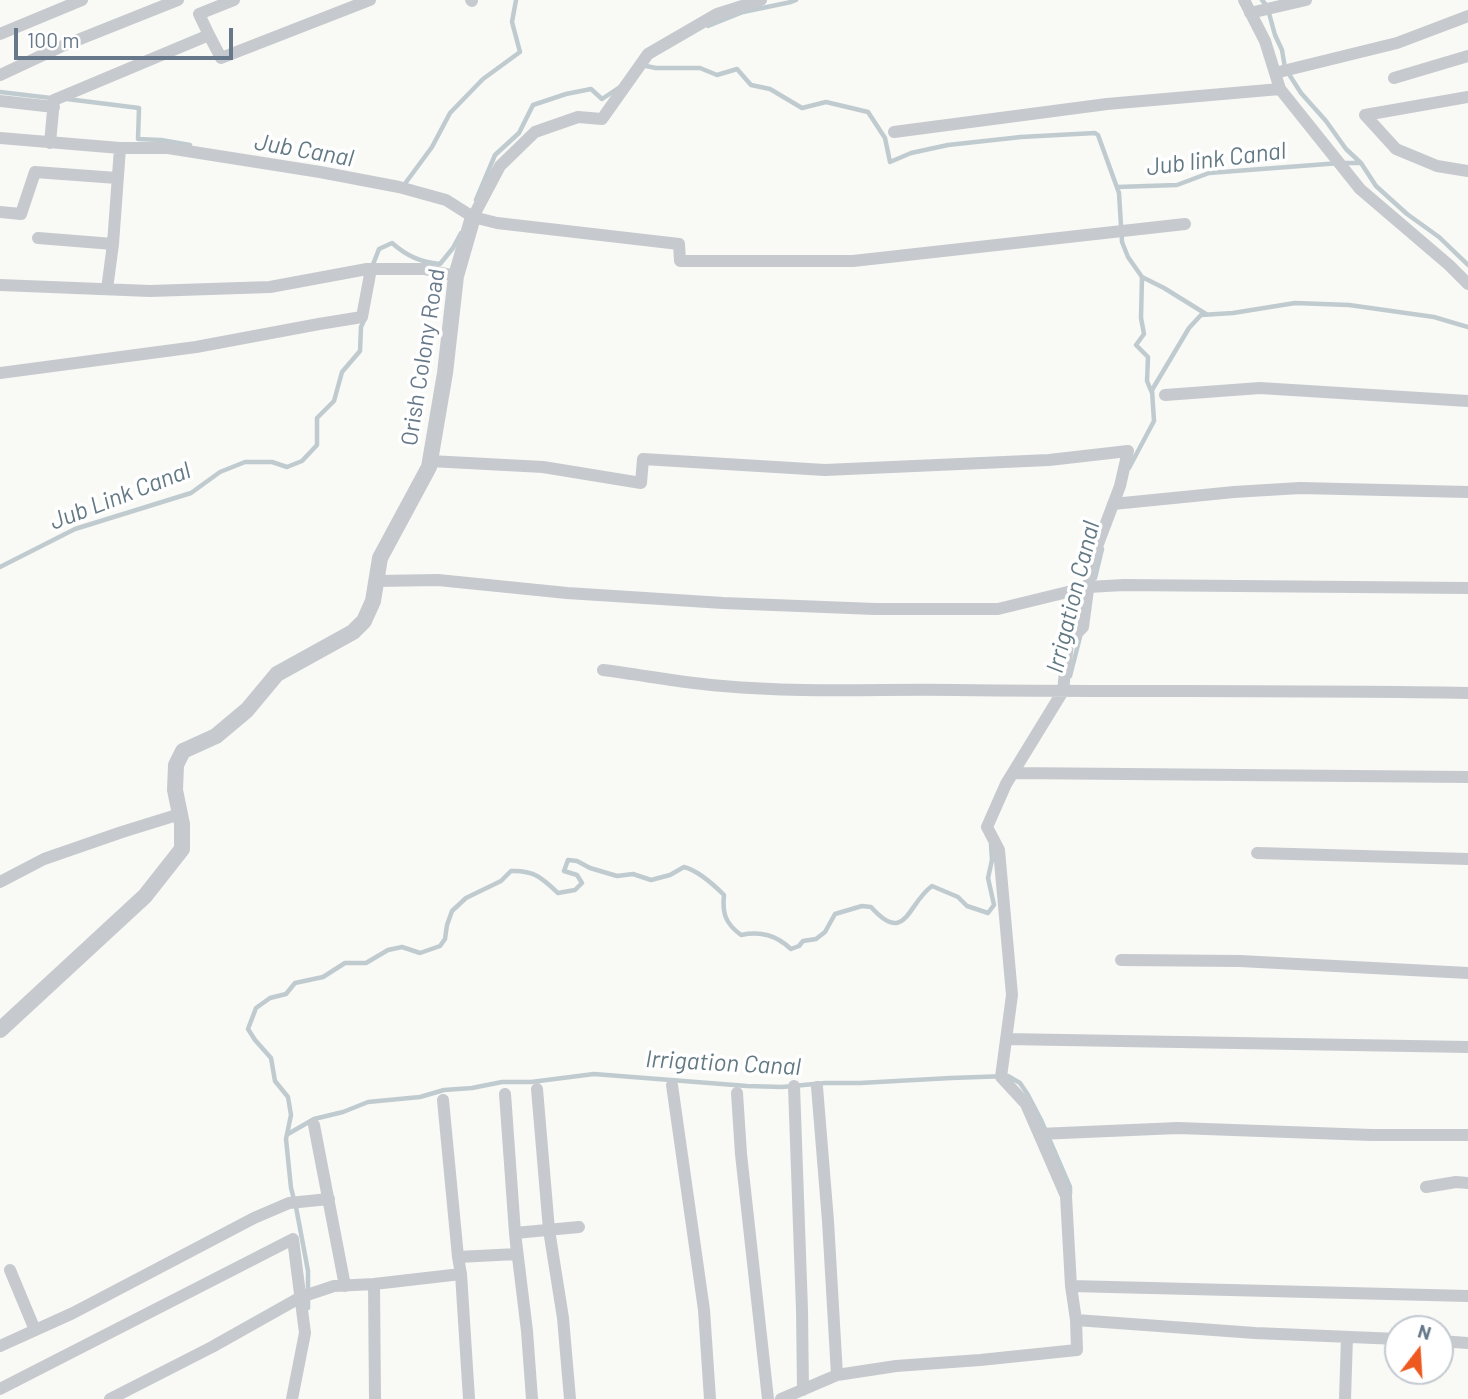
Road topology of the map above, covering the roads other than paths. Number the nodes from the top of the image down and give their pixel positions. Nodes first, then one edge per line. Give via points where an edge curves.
1 (82, 0) edge
2 (178, 0) edge
3 (234, 0) edge
4 (370, 0) edge
5 (761, 0) edge
6 (1244, 0) edge
7 (1306, 0) edge
8 (1250, 13) junction
9 (1468, 16) edge
10 (0, 34) edge
11 (209, 35) junction
12 (1468, 56) edge
13 (1275, 73) junction
14 (0, 75) edge
15 (1394, 78) dead end
16 (1280, 89) junction
17 (1468, 97) edge
18 (0, 101) edge
19 (54, 107) junction
20 (894, 132) dead end
21 (0, 138) edge
22 (50, 143) junction
23 (120, 148) junction
24 (1468, 171) edge
25 (117, 178) junction
26 (0, 212) edge
27 (473, 217) junction
28 (1185, 224) dead end
29 (38, 237) dead end
30 (113, 244) junction
31 (371, 269) junction
32 (456, 276) junction
33 (1468, 284) edge
34 (0, 285) edge
35 (107, 289) junction
36 (0, 373) edge
37 (1165, 395) dead end
38 (1468, 401) edge
39 (430, 461) junction
40 (1468, 492) edge
41 (1113, 504) junction
42 (376, 581) junction
43 (1088, 587) junction
44 (1468, 588) edge
45 (603, 670) dead end
46 (1063, 691) junction
47 (1468, 693) edge
48 (1013, 772) junction
49 (1468, 777) edge
50 (180, 814) junction
51 (1257, 853) dead end
52 (1468, 859) edge
53 (0, 882) edge
54 (1121, 960) dead end
55 (1468, 973) edge
56 (0, 1029) edge
57 (1006, 1039) junction
58 (1468, 1047) edge
59 (672, 1085) dead end
60 (794, 1086) dead end
61 (817, 1087) dead end
62 (537, 1089) dead end
63 (737, 1093) dead end
64 (505, 1094) dead end
65 (443, 1100) dead end
66 (314, 1125) dead end
67 (1039, 1133) junction
68 (1468, 1135) edge
69 (1468, 1182) edge
70 (1426, 1188) dead end
71 (329, 1199) junction
72 (579, 1227) dead end
73 (549, 1230) junction
74 (515, 1233) junction
75 (458, 1257) junction
76 (10, 1270) dead end
77 (461, 1273) junction
78 (374, 1284) junction
79 (345, 1286) junction
80 (1070, 1286) junction
81 (1468, 1296) edge
82 (301, 1297) junction
83 (1076, 1320) junction
84 (35, 1330) junction
85 (1348, 1337) junction
86 (1384, 1338) edge
87 (0, 1346) edge
88 (837, 1375) junction
89 (0, 1389) edge
90 (803, 1390) junction
91 (110, 1399) edge
92 (292, 1399) edge
93 (375, 1399) edge
94 (469, 1399) edge
95 (532, 1399) edge
96 (570, 1399) edge
97 (710, 1399) edge
98 (768, 1399) edge
99 (781, 1399) edge
100 (1345, 1399) edge

1 - 10 street
2 - 14 street
3 - 11 street via 199,14
4 - 11 street via 221,58
5 - 27 street via 718,14 648,54 602,119 578,117 535,132 500,166
6 - 8 street
7 - 8 street
8 - 13 street
9 - 13 street via 1397,43
11 - 19 street via 54,100
12 - 15 street
13 - 16 street
16 - 20 street via 1107,104
16 - 33 street via 1360,189
17 - 24 street via 1365,115 1396,149 1437,166
18 - 19 street
19 - 22 street
21 - 22 street
22 - 23 street
23 - 25 street
23 - 27 street via 168,148 399,187 446,200
25 - 26 street via 35,173 21,214
25 - 30 street
27 - 28 street via 679,244 680,261 853,261
27 - 32 street, Orish Colony Road
29 - 30 street
30 - 35 street
31 - 32 street
31 - 35 street via 270,288
31 - 36 street via 362,317 196,347
32 - 39 street, Orish Colony Road
34 - 35 street
37 - 38 street via 1260,388
39 - 41 street via 543,467 641,483 643,459 825,470 1128,452
39 - 42 street, Orish Colony Road via 380,558
40 - 41 street via 1300,488
41 - 43 street via 1091,560
42 - 43 street via 439,580 684,600 998,610
42 - 50 street, Orish Colony Road via 364,621 353,632 277,674 247,710 216,736 183,751 176,765
43 - 44 street
43 - 46 street via 1083,627 1069,643
45 - 46 street via 735,687
46 - 47 street
46 - 48 street
48 - 49 street
48 - 57 street via 987,827 999,850 1012,995
50 - 53 street via 44,859
50 - 56 street, Orish Colony Road via 182,849 145,896
51 - 52 street
54 - 55 street
57 - 58 street
57 - 67 street via 1001,1076 1026,1104
59 - 97 street via 704,1310
60 - 90 street
61 - 88 street
62 - 73 street
63 - 98 street
64 - 74 street
65 - 75 street
66 - 71 street
67 - 68 street via 1178,1128
67 - 80 street via 1066,1196
69 - 70 street
71 - 79 street
71 - 84 street via 289,1203 254,1218
72 - 73 street
73 - 74 street
73 - 96 street
74 - 75 street via 517,1254
74 - 95 street
75 - 77 street
76 - 84 street
77 - 78 street
77 - 94 street
78 - 79 street
78 - 93 street
79 - 82 street
80 - 81 street
80 - 83 street
82 - 89 street via 293,1239
82 - 91 street
82 - 92 street via 305,1333
83 - 85 street
83 - 88 street via 1077,1350
84 - 87 street
85 - 86 street
85 - 100 street
88 - 90 street
90 - 99 street

